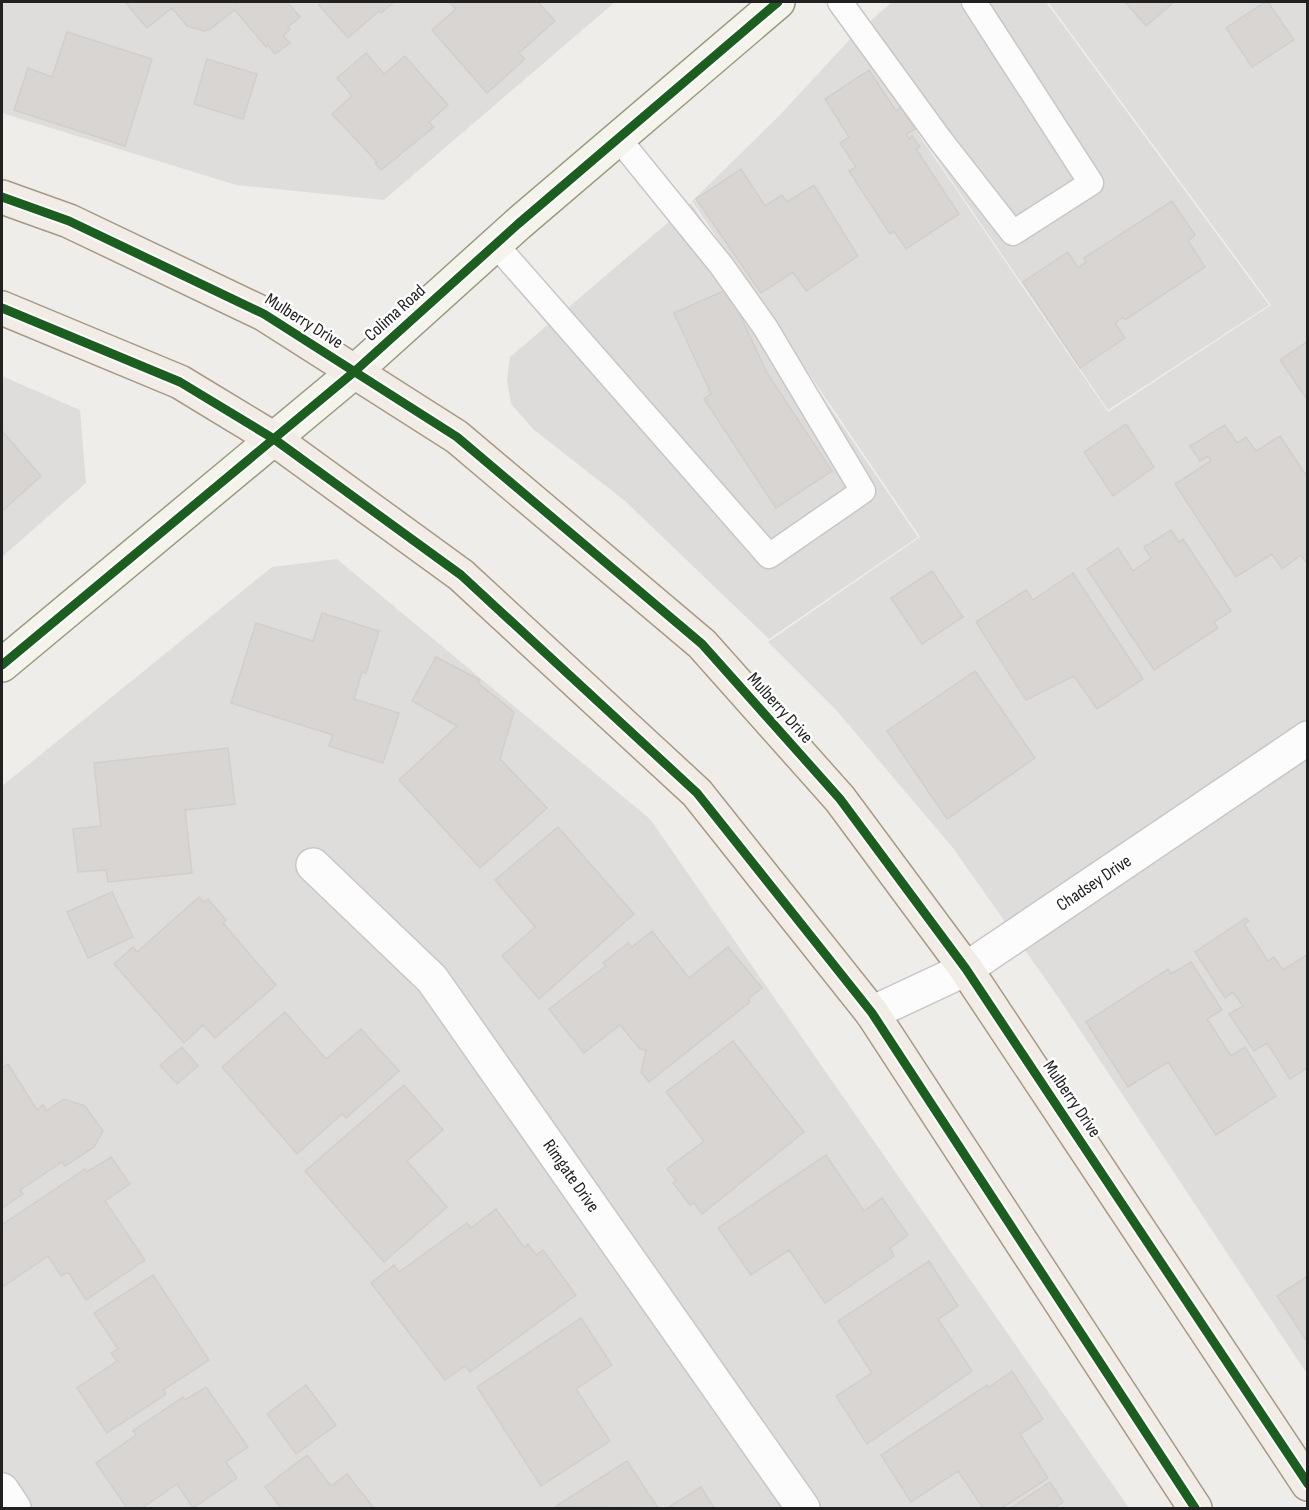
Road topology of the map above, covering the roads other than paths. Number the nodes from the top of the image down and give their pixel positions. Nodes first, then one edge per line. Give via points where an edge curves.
1 (778, 2) edge
2 (840, 2) edge
3 (974, 2) edge
4 (618, 138) junction
5 (2, 197) edge
6 (496, 244) junction
7 (2, 309) edge
8 (354, 372) junction
9 (273, 439) junction
10 (2, 665) edge
11 (1308, 738) edge
12 (313, 866) dead end
13 (966, 969) junction
14 (872, 1013) junction
15 (1308, 1484) edge
16 (2, 1490) edge
17 (14, 1509) edge
18 (803, 1509) edge
19 (1195, 1509) edge

1 - 4 main road, Colima Road
2 - 3 lane via 1013,233 1091,183
4 - 6 main road, Colima Road
4 - 6 lane via 721,265 765,327 863,490 769,556
5 - 8 main road, Mulberry Drive via 69,221 264,314
6 - 8 main road, Colima Road
7 - 9 main road via 180,382
8 - 9 main road, Colima Road
8 - 13 main road, Mulberry Drive via 467,443 702,644 840,799
9 - 10 main road, Colima Road
9 - 14 main road via 461,575 697,793
11 - 13 street, Chadsey Drive
12 - 18 street, Rimgate Drive via 432,979
13 - 14 street, Chadsey Drive
13 - 15 main road, Mulberry Drive
14 - 19 main road
16 - 17 street

